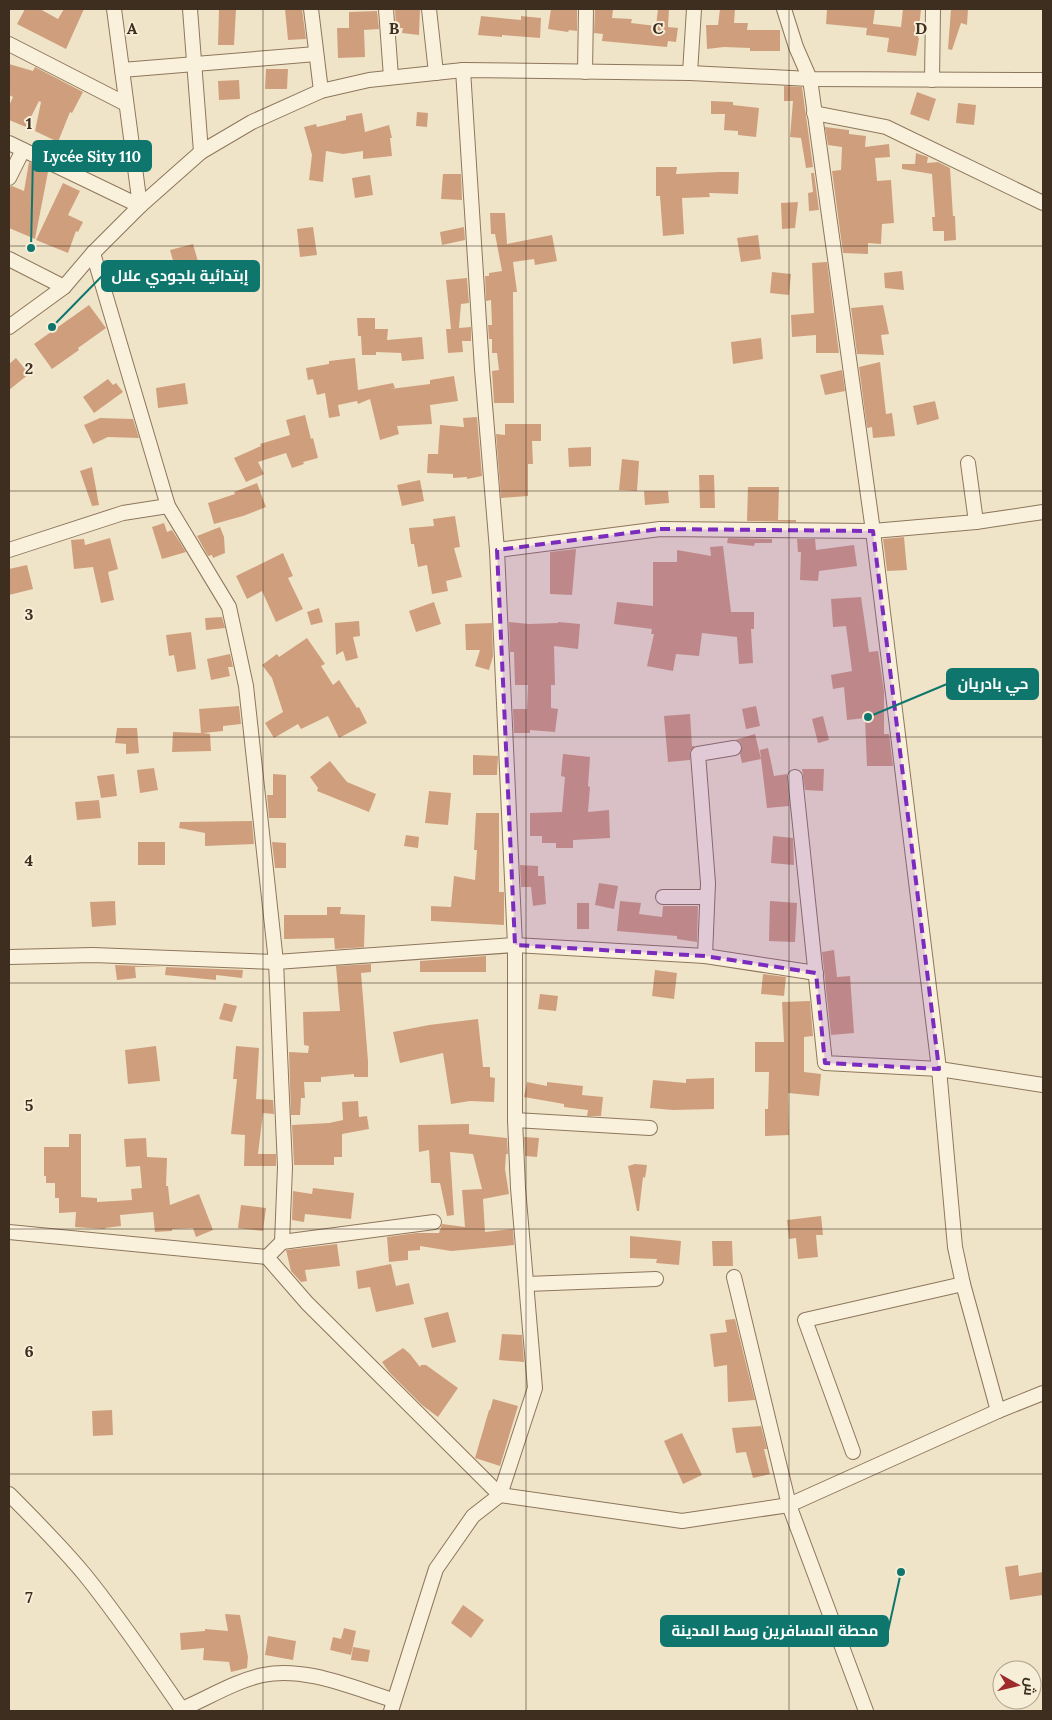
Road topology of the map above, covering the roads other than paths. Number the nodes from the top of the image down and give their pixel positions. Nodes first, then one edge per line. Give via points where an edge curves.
1 (114, 9) edge
2 (190, 9) edge
3 (311, 9) edge
4 (386, 9) edge
5 (430, 9) edge
6 (586, 9) edge
7 (694, 9) edge
8 (784, 9) edge
9 (933, 9) edge
10 (9, 44) edge
11 (316, 54) junction
12 (194, 64) junction
13 (122, 70) junction
14 (463, 70) junction
15 (585, 72) junction
16 (436, 73) junction
17 (690, 73) junction
18 (391, 77) junction
19 (810, 79) junction
20 (932, 80) junction
21 (1043, 80) edge
22 (321, 91) junction
23 (126, 104) junction
24 (814, 114) junction
25 (9, 143) edge
26 (23, 150) junction
27 (201, 152) junction
28 (9, 178) edge
29 (1043, 203) edge
30 (140, 206) junction
31 (93, 253) junction
32 (9, 259) edge
33 (64, 287) junction
34 (9, 327) edge
35 (968, 463) dead end
36 (168, 506) junction
37 (1043, 512) edge
38 (976, 522) junction
39 (873, 532) junction
40 (9, 550) edge
41 (497, 550) junction
42 (734, 748) dead end
43 (795, 777) dead end
44 (662, 897) dead end
45 (707, 897) junction
46 (515, 945) junction
47 (705, 956) junction
48 (9, 958) edge
49 (276, 962) junction
50 (816, 973) junction
51 (939, 1069) junction
52 (1043, 1085) edge
53 (515, 1120) junction
54 (650, 1128) dead end
55 (434, 1222) dead end
56 (9, 1232) edge
57 (282, 1242) junction
58 (267, 1258) junction
59 (734, 1277) dead end
60 (656, 1278) dead end
61 (527, 1284) junction
62 (963, 1284) junction
63 (1043, 1393) edge
64 (998, 1411) junction
65 (853, 1452) dead end
66 (9, 1494) edge
67 (500, 1494) junction
68 (788, 1505) junction
69 (392, 1706) edge
70 (183, 1710) edge
71 (866, 1711) edge

1 - 13 street
2 - 12 street
3 - 11 street
4 - 18 street
5 - 16 street
6 - 15 street
7 - 17 street
8 - 19 street
9 - 20 street
10 - 23 street
11 - 12 street
11 - 22 street
12 - 13 street
12 - 27 street
13 - 23 street
14 - 15 street
14 - 16 street
14 - 41 street
15 - 17 street
16 - 18 street
17 - 19 street
18 - 22 street
19 - 20 street
19 - 24 street
20 - 21 street
22 - 27 street via 252,122
23 - 30 street
24 - 29 street via 886,127
24 - 39 street
25 - 26 street
26 - 28 street
26 - 30 street
27 - 30 street
30 - 31 street
31 - 33 street
31 - 36 street
32 - 33 street
33 - 34 street
35 - 38 street
36 - 40 street via 124,513
36 - 49 street via 229,607 246,686
37 - 38 street
38 - 39 street
39 - 41 street via 660,529
39 - 51 street
41 - 46 street
42 - 45 street via 698,754
43 - 50 street
44 - 45 street
45 - 47 street
46 - 47 street
46 - 49 street
46 - 53 street
47 - 50 street
48 - 49 street via 93,955
49 - 57 street via 285,1167
50 - 51 street via 825,1063
51 - 52 street
51 - 62 street via 955,1247
53 - 54 street
53 - 61 street
55 - 57 street
56 - 58 street
57 - 58 street
58 - 67 street via 308,1304
59 - 68 street
60 - 61 street
61 - 67 street via 535,1388
62 - 64 street
62 - 65 street via 805,1320
63 - 64 street
64 - 68 street
66 - 70 street via 85,1575
67 - 68 street via 682,1521
67 - 69 street via 472,1516 436,1569
68 - 71 street
69 - 70 street via 320,1678 282,1673 245,1681

